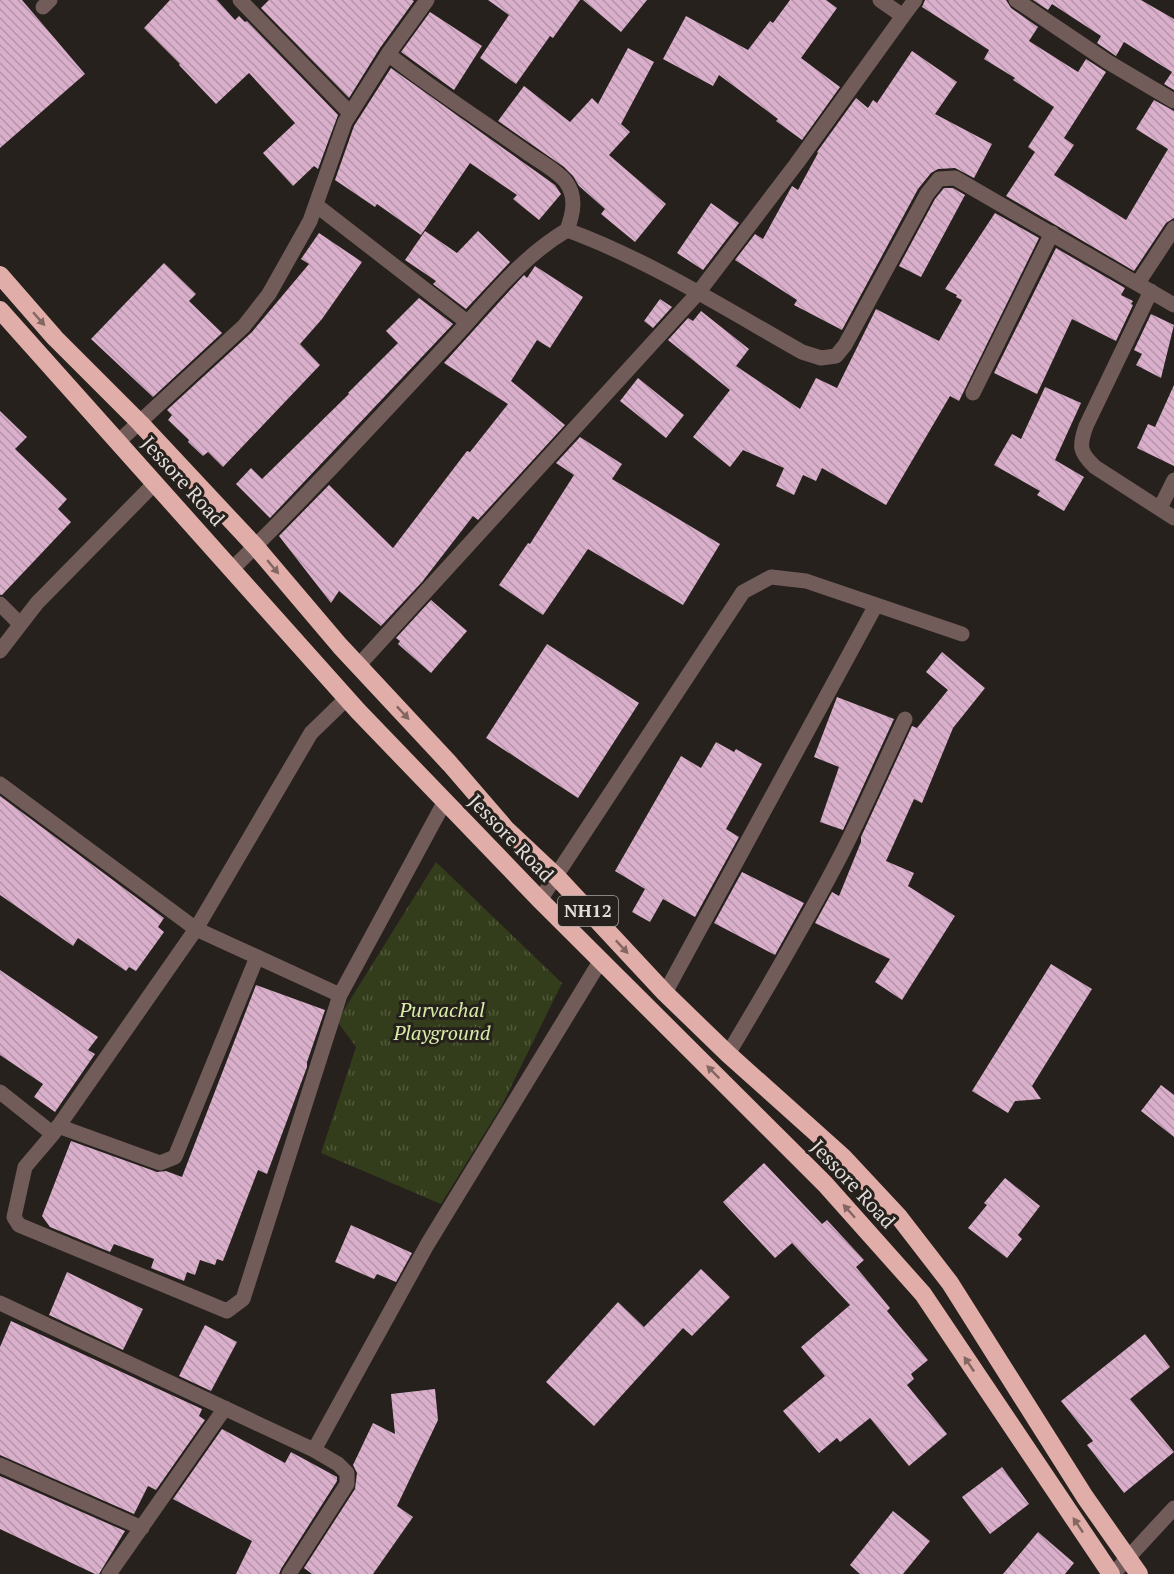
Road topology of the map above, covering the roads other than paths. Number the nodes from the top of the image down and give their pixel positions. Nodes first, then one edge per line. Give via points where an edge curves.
1 (240, 0) edge
2 (427, 0) edge
3 (880, 0) edge
4 (915, 0) edge
5 (1016, 0) edge
6 (903, 16) junction
7 (388, 54) junction
8 (1174, 101) edge
9 (350, 113) junction
10 (316, 205) junction
11 (1174, 228) edge
12 (567, 230) junction
13 (1052, 233) junction
14 (0, 275) edge
15 (1144, 287) junction
16 (698, 292) junction
17 (1174, 305) edge
18 (0, 310) edge
19 (467, 322) junction
20 (973, 393) dead end
21 (140, 423) junction
22 (118, 442) junction
23 (1174, 480) edge
24 (154, 484) junction
25 (1160, 508) junction
26 (1174, 518) edge
27 (256, 546) junction
28 (232, 569) junction
29 (0, 604) edge
30 (876, 605) junction
31 (20, 623) junction
32 (962, 634) dead end
33 (0, 651) edge
34 (358, 666) junction
35 (347, 698) junction
36 (904, 719) dead end
37 (0, 784) edge
38 (445, 801) junction
39 (556, 876) junction
40 (540, 900) junction
41 (196, 929) junction
42 (257, 957) junction
43 (602, 960) junction
44 (665, 993) junction
45 (340, 995) junction
46 (728, 1054) junction
47 (0, 1092) edge
48 (56, 1130) junction
49 (0, 1303) edge
50 (225, 1408) junction
51 (314, 1450) junction
52 (0, 1464) edge
53 (1174, 1508) edge
54 (142, 1528) junction
55 (1127, 1557) junction
56 (109, 1574) edge
57 (289, 1574) edge
58 (1112, 1574) edge
59 (1139, 1574) edge

1 - 9 street
2 - 7 street
3 - 6 street
4 - 6 street
5 - 8 street via 1107,62
6 - 16 street
7 - 9 street
7 - 12 street via 566,181 573,196
9 - 10 street
10 - 19 street
10 - 21 street via 269,294 244,326
11 - 15 street
12 - 16 street
12 - 19 street via 519,266
13 - 15 street
13 - 16 street via 955,178 939,179 836,356 821,358 802,352
13 - 20 street
14 -> 21 highway, NH12 via 55,338
15 - 17 street
15 - 25 street via 1080,443 1085,458 1095,467
16 - 34 street
18 - 22 highway, Jessore Road / NH12
19 - 27 street
21 - 22 street
21 - 27 highway, NH12
22 - 24 highway, Jessore Road / NH12
23 - 25 street
24 - 28 highway, Jessore Road / NH12
24 - 31 street
25 - 26 street
27 - 28 street
27 -> 34 highway, NH12
28 - 35 highway, Jessore Road / NH12
29 - 31 street
30 - 32 street
30 - 39 street via 806,581 771,577 743,592
30 - 44 street
31 - 33 street
34 -> 39 highway, NH12 via 506,829
35 - 38 highway, Jessore Road / NH12
35 - 41 street via 311,733
36 - 46 street via 815,905
37 - 41 street
38 - 40 highway, Jessore Road / NH12
38 - 45 street
39 - 40 street
39 -> 44 highway, NH12
40 - 43 highway, Jessore Road / NH12
41 - 42 street
41 - 48 street
42 - 45 street
42 - 48 street via 174,1157 160,1163
43 - 51 street via 427,1245
58 -> 43 highway, Jessore Road / NH12 via 923,1294 825,1184
44 - 46 highway, NH12
45 - 48 street via 243,1299 227,1311 19,1225 14,1217 25,1167
46 - 55 highway, NH12 via 843,1157 899,1217 950,1283
47 - 48 street
49 - 50 street
50 - 51 street
50 - 54 street
51 - 57 street via 347,1473 347,1484
52 - 54 street
53 - 55 street
54 - 56 street
55 - 58 street
55 - 59 highway, NH12

